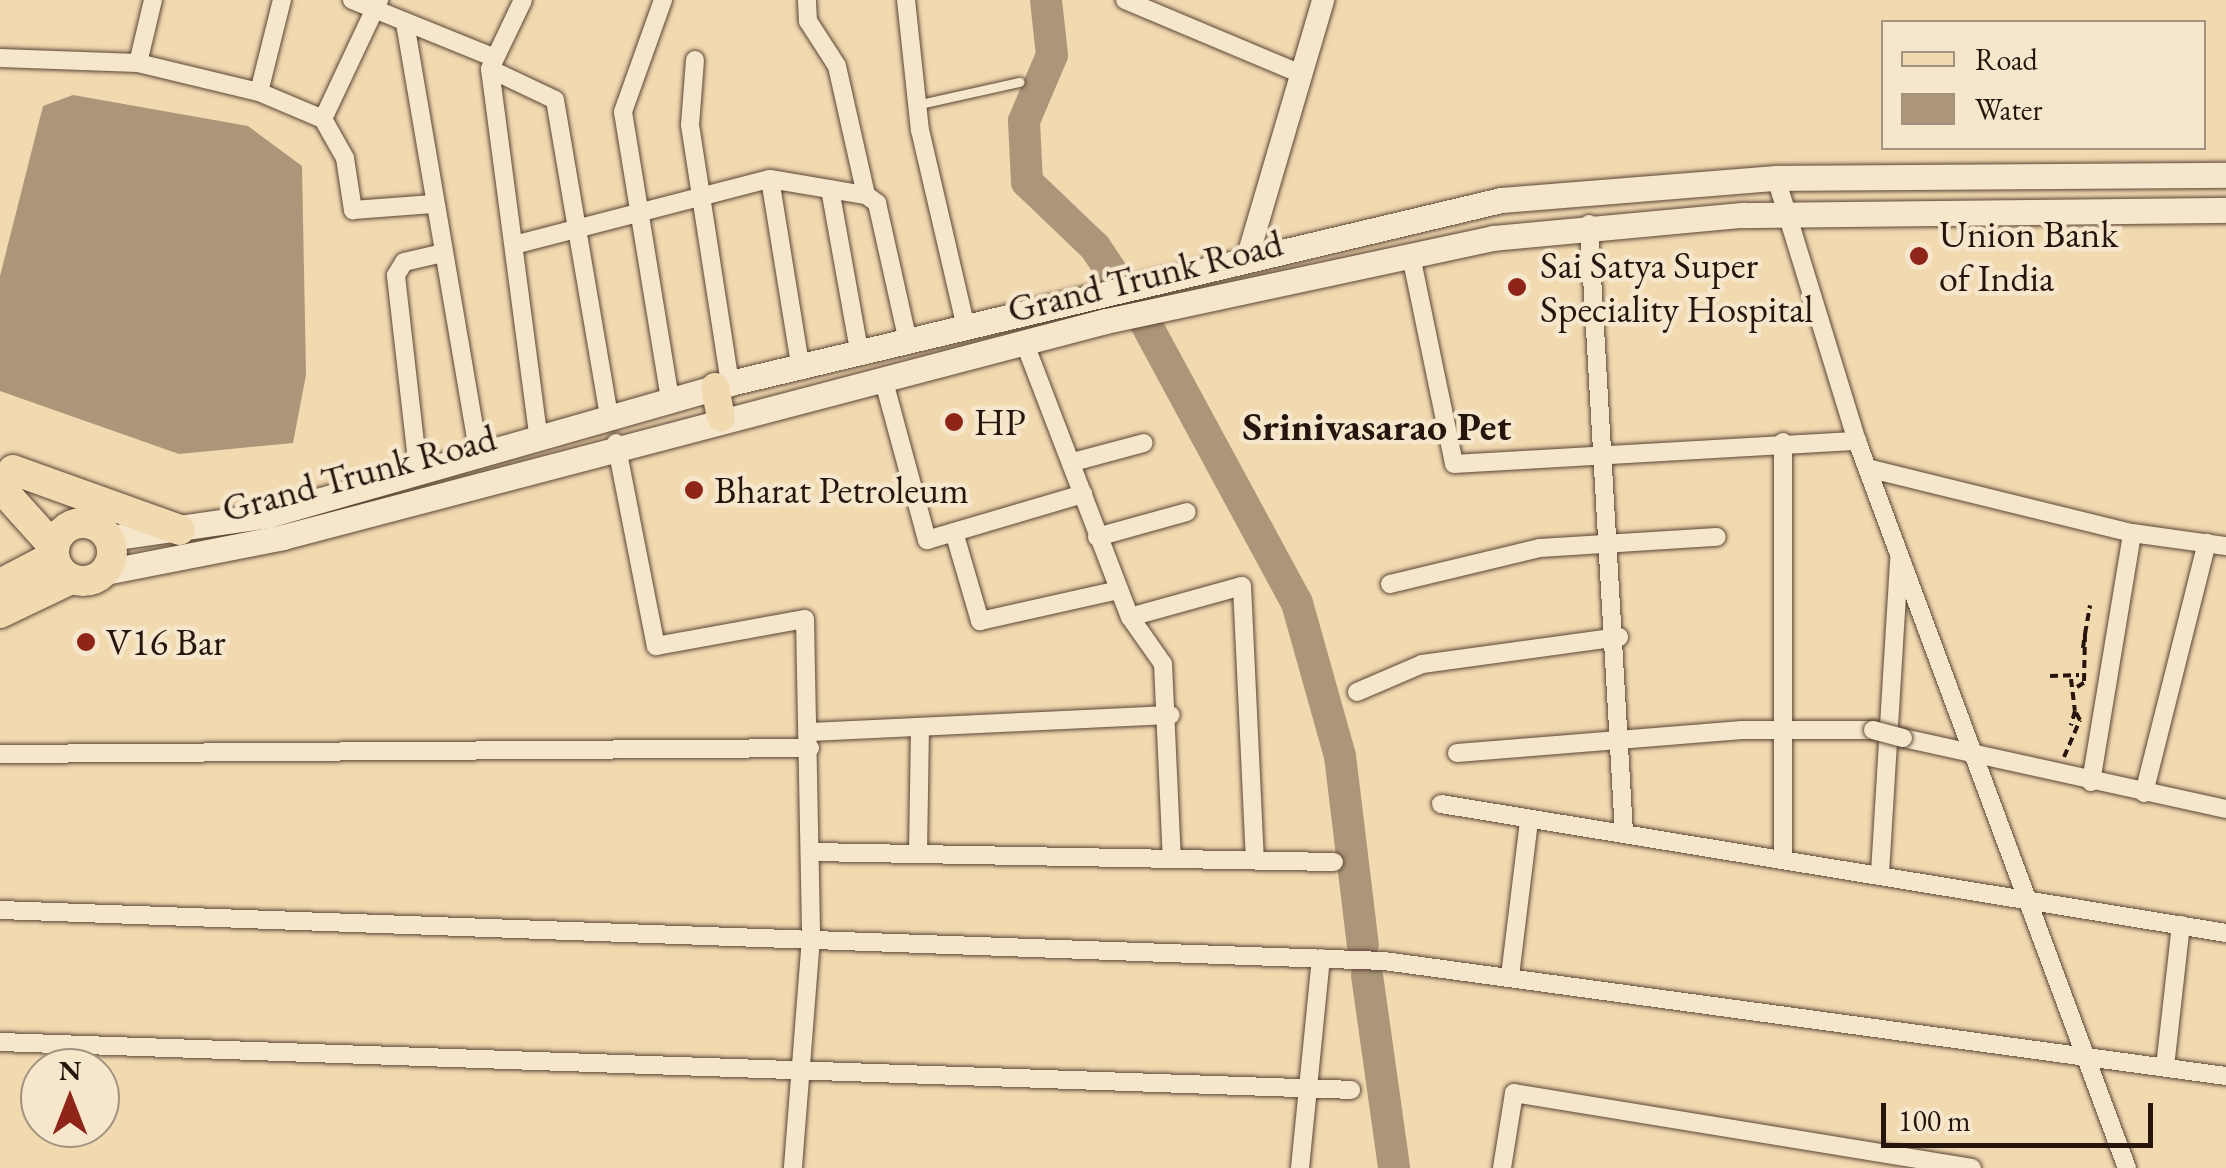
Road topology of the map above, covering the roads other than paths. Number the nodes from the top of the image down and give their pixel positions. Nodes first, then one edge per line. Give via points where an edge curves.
1 (153, 0) edge
2 (282, 0) edge
3 (352, 0) edge
4 (523, 0) edge
5 (663, 0) edge
6 (807, 0) edge
7 (906, 0) edge
8 (1126, 0) edge
9 (1323, 0) edge
10 (377, 6) edge
11 (405, 23) junction
12 (0, 58) edge
13 (695, 60) dead end
14 (138, 63) junction
15 (493, 64) junction
16 (1299, 73) junction
17 (1019, 82) dead end
18 (259, 92) junction
19 (916, 105) junction
20 (324, 119) junction
21 (2226, 175) edge
22 (1776, 178) junction
23 (770, 179) junction
24 (830, 189) junction
25 (866, 195) junction
26 (703, 198) junction
27 (433, 204) junction
28 (2225, 207) edge
29 (1787, 214) junction
30 (634, 218) junction
31 (1589, 224) junction
32 (578, 234) junction
33 (514, 245) junction
34 (442, 253) junction
35 (1411, 256) junction
36 (1247, 259) junction
37 (966, 328) junction
38 (908, 342) junction
39 (1025, 344) junction
40 (860, 356) junction
41 (801, 370) junction
42 (882, 378) junction
43 (722, 386) junction
44 (670, 399) junction
45 (609, 415) junction
46 (721, 417) junction
47 (538, 434) junction
48 (1783, 442) junction
49 (1858, 442) junction
50 (616, 443) junction
51 (1144, 443) dead end
52 (1607, 450) junction
53 (478, 451) junction
54 (1073, 462) junction
55 (1867, 468) junction
56 (418, 469) junction
57 (4, 472) edge
58 (1083, 494) junction
59 (1187, 512) dead end
60 (78, 524) junction
61 (180, 530) junction
62 (954, 532) junction
63 (2132, 533) junction
64 (1098, 537) junction
65 (1717, 537) dead end
66 (108, 538) junction
67 (1612, 543) junction
68 (2217, 544) edge
69 (1900, 553) junction
70 (60, 560) junction
71 (105, 572) junction
72 (0, 584) edge
73 (1390, 584) dead end
74 (1119, 590) junction
75 (0, 612) edge
76 (1130, 616) junction
77 (1619, 637) junction
78 (1358, 692) dead end
79 (1170, 715) junction
80 (1784, 728) junction
81 (920, 731) junction
82 (1623, 739) junction
83 (810, 740) junction
84 (1457, 752) dead end
85 (0, 754) edge
86 (1976, 757) junction
87 (2091, 782) junction
88 (2144, 792) junction
89 (1441, 804) dead end
90 (2225, 806) edge
91 (1529, 821) junction
92 (1624, 832) junction
93 (812, 852) junction
94 (918, 854) junction
95 (1783, 856) junction
96 (1172, 859) junction
97 (1255, 860) junction
98 (1334, 862) dead end
99 (1880, 874) junction
100 (2027, 900) junction
101 (0, 910) edge
102 (2181, 925) junction
103 (2226, 932) edge
104 (811, 938) junction
105 (1321, 958) junction
106 (1510, 976) junction
107 (0, 1042) edge
108 (2082, 1054) junction
109 (2165, 1067) junction
110 (802, 1070) junction
111 (2226, 1076) edge
112 (1308, 1088) junction
113 (1351, 1090) dead end
114 (793, 1168) edge
115 (1300, 1168) edge
116 (1502, 1168) edge
117 (1972, 1168) edge
118 (2127, 1168) edge

1 - 14 street
2 - 18 street
3 - 10 street
4 - 15 street
5 - 30 street via 624,96
6 - 25 street via 808,21 838,66
7 - 19 street
8 - 16 street
9 - 16 street
10 - 11 street
10 - 20 street
11 - 15 street
11 - 27 street
12 - 14 street
13 - 26 street via 690,126
14 - 18 street
15 - 32 street via 555,100
15 - 33 street
16 - 36 street
17 - 19 lane
18 - 20 street
19 - 37 street
20 - 27 street via 345,158 354,210
21 - 22 main road, Grand Trunk Road
22 - 29 street
22 - 36 main road, Grand Trunk Road via 1501,200
23 - 24 street
23 - 26 street
23 - 41 street
24 - 25 street
24 - 40 street
25 - 38 street via 877,203
26 - 30 street
26 - 43 street
27 - 34 street
28 - 29 main road, Grand Trunk Road
29 - 31 main road, Grand Trunk Road
29 - 49 street
30 - 32 street
30 - 44 street
31 - 35 main road, Grand Trunk Road
31 - 52 street
32 - 33 street
32 - 45 street
33 - 47 street
34 - 53 street
34 - 56 street via 404,262 396,275
35 - 39 main road, Grand Trunk Road
35 - 52 street via 1454,464
36 - 37 main road, Grand Trunk Road
37 - 38 main road, Grand Trunk Road
38 - 40 main road, Grand Trunk Road
39 - 42 main road, Grand Trunk Road
39 - 54 street
40 - 41 main road, Grand Trunk Road
41 - 43 main road, Grand Trunk Road
42 - 46 main road, Grand Trunk Road
42 - 62 street via 927,540
43 - 44 main road, Grand Trunk Road
43 - 46 main road
44 - 45 main road, Grand Trunk Road
45 - 47 main road, Grand Trunk Road
46 - 50 main road, Grand Trunk Road
47 - 53 main road, Grand Trunk Road
48 - 49 street
48 - 52 street
48 - 80 street
49 - 55 street
50 - 71 main road, Grand Trunk Road via 283,537
50 - 83 street via 656,646 805,619
51 - 54 street
52 - 67 street
53 - 56 main road, Grand Trunk Road
54 - 58 street
55 - 63 street
55 - 69 street
56 - 61 main road, Grand Trunk Road via 284,511
57 - 60 highway
57 - 61 highway
57 - 70 highway
58 - 62 street
58 - 64 street
59 - 64 street
60 - 66 highway
60 - 70 highway
61 - 66 main road, Grand Trunk Road
62 - 74 street via 980,621
63 - 68 street
63 - 87 street
64 - 74 street
65 - 67 street
66 - 71 highway
67 - 73 street via 1540,548
67 - 77 street
68 - 88 street
69 - 86 street
69 - 99 street
70 - 71 highway
70 - 72 highway
70 - 75 highway
74 - 76 street
76 - 79 street via 1163,664
76 - 97 street via 1242,586
77 - 78 street via 1422,664
77 - 82 street
79 - 81 street
79 - 96 street
80 - 82 street
80 - 86 street, bridge via 1874,730
80 - 95 street
81 - 83 street
81 - 94 street
82 - 84 street
82 - 92 street
83 - 85 street
83 - 93 street
86 - 87 street
86 - 100 street
87 - 88 street
88 - 90 street
89 - 91 street
91 - 92 street
91 - 106 street
92 - 95 street
93 - 94 street
93 - 104 street
94 - 96 street
95 - 99 street
96 - 97 street
97 - 98 street
99 - 100 street
100 - 102 street
100 - 108 street
101 - 104 street
102 - 103 street
102 - 109 street
104 - 105 street
104 - 110 street
105 - 106 street
105 - 112 street
106 - 108 street
107 - 110 street
108 - 109 street
108 - 118 street
109 - 111 street
110 - 112 street
110 - 114 street
112 - 113 street
112 - 115 street
116 - 117 street via 1514,1093

